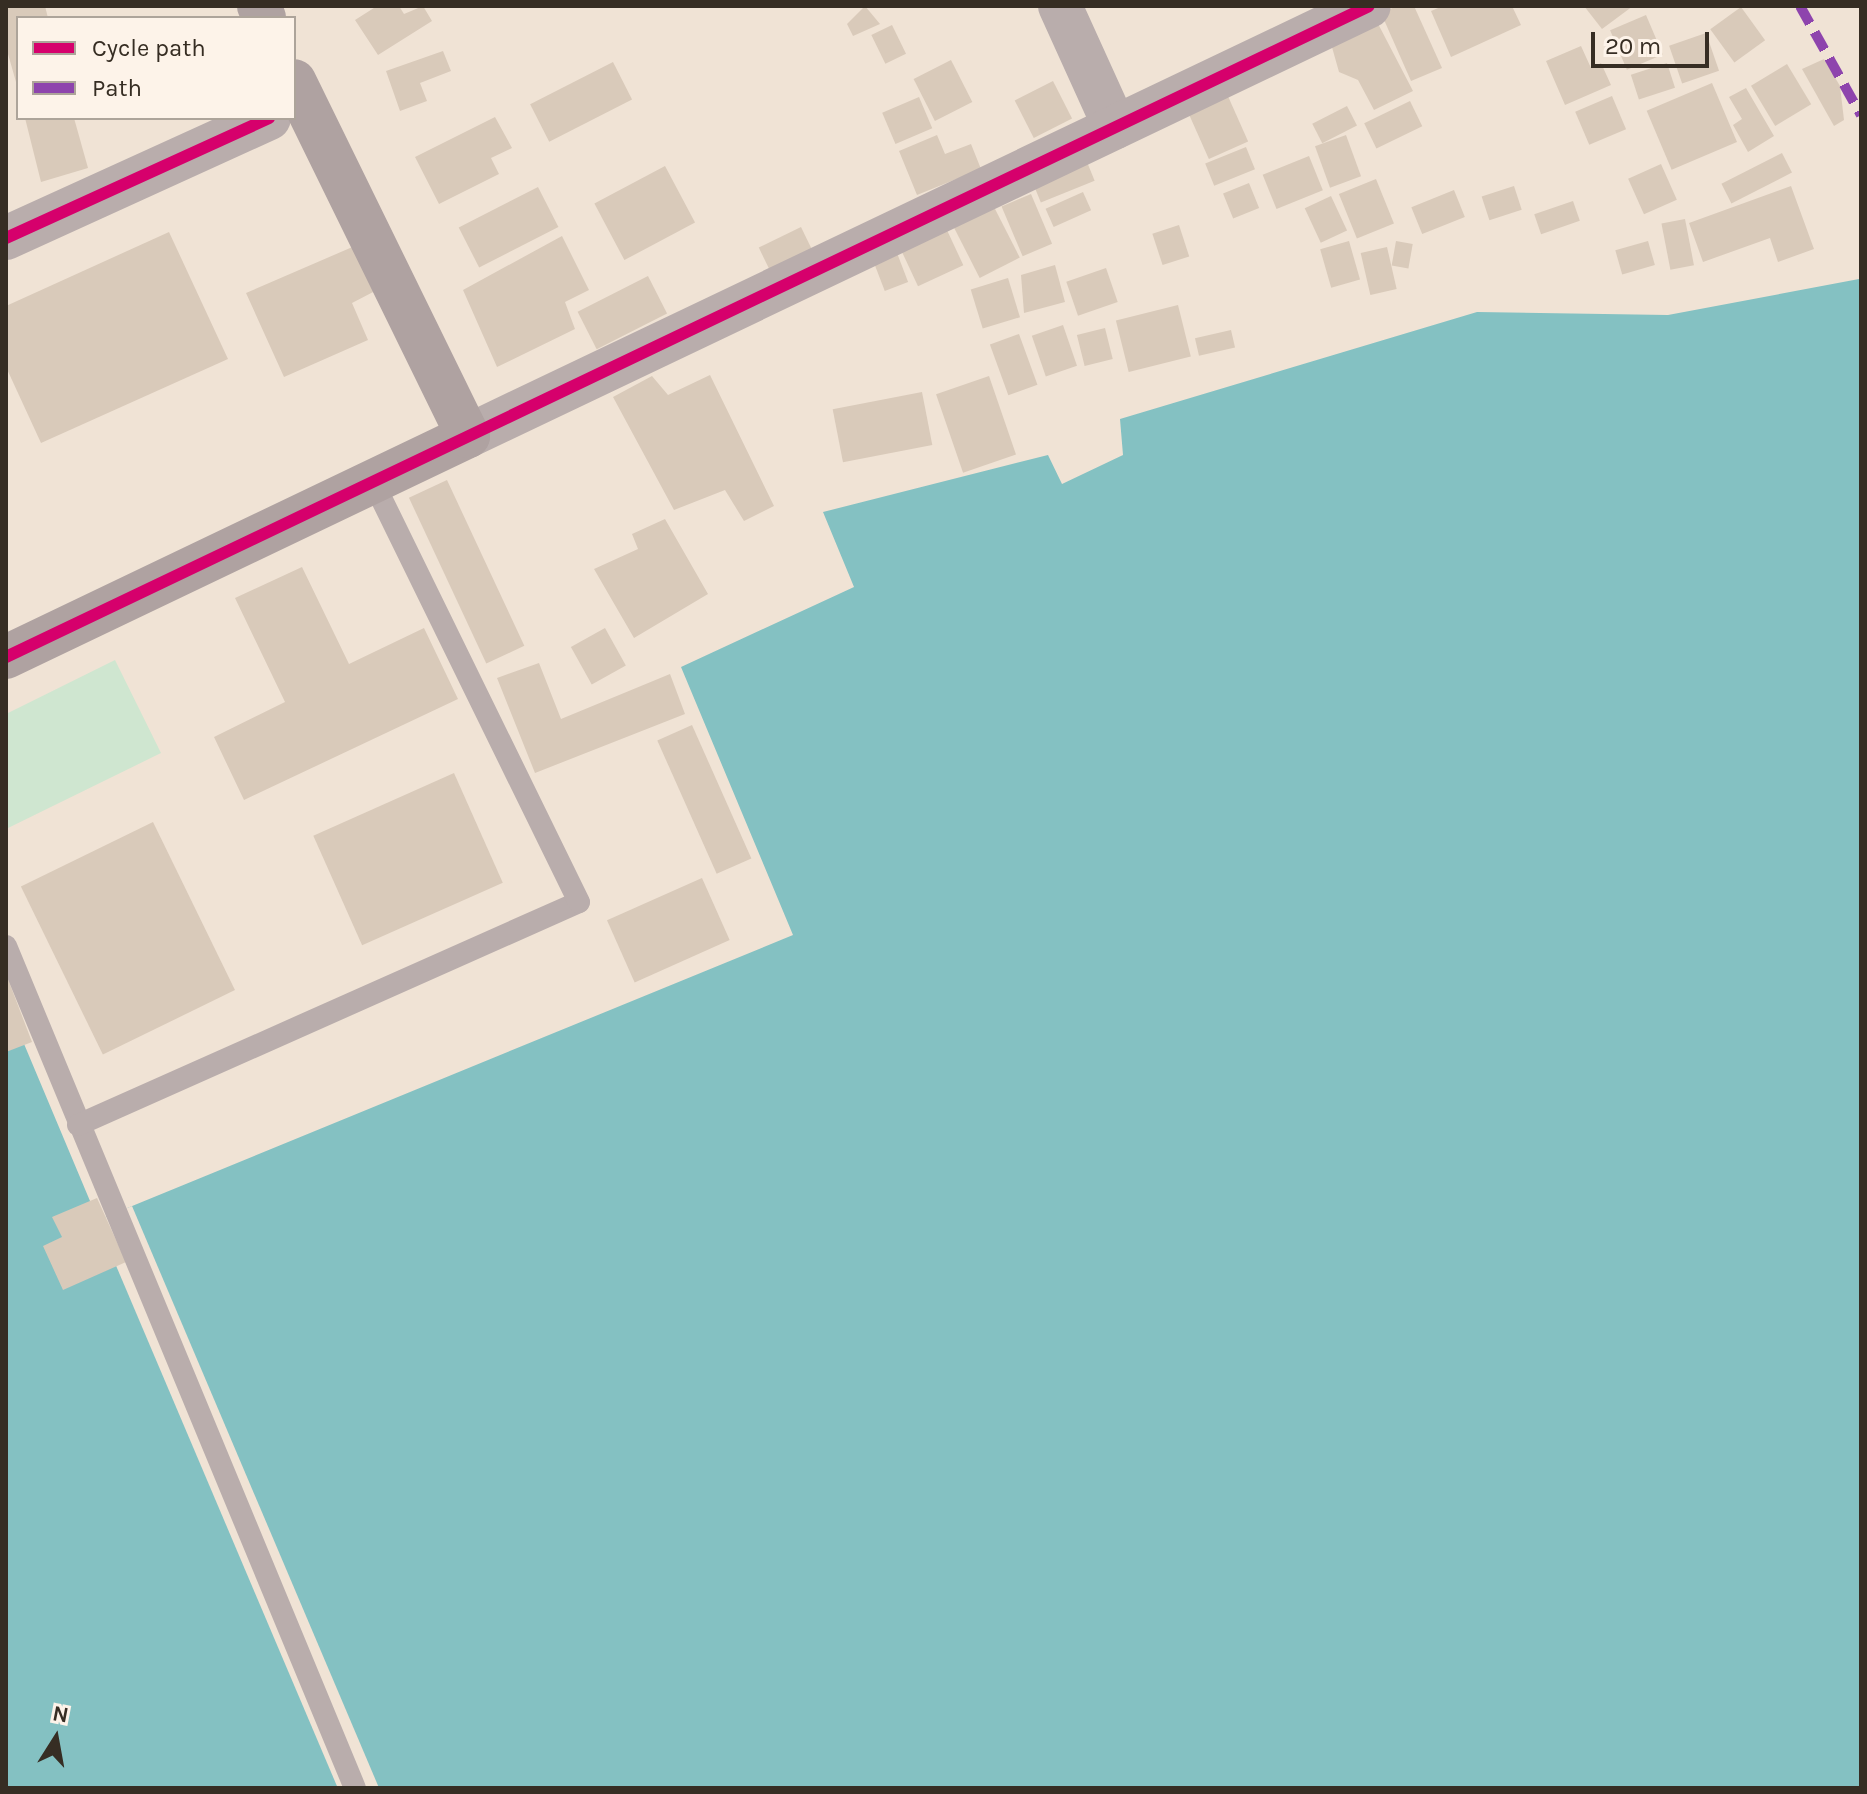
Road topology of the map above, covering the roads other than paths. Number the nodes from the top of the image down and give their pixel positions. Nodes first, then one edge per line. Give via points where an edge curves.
1 (1060, 6) edge
2 (1369, 6) edge
3 (296, 113) edge
4 (252, 120) edge
5 (1115, 127) junction
6 (6, 238) edge
7 (468, 436) junction
8 (373, 481) junction
9 (6, 657) edge
10 (6, 946) edge
11 (78, 1125) junction
12 (355, 1788) edge

1 - 5 street
2 - 5 street
3 - 7 street
4 - 6 street
5 - 7 street
7 - 8 street
8 - 9 street
8 - 11 lane via 579,902
10 - 11 lane
11 - 12 lane

